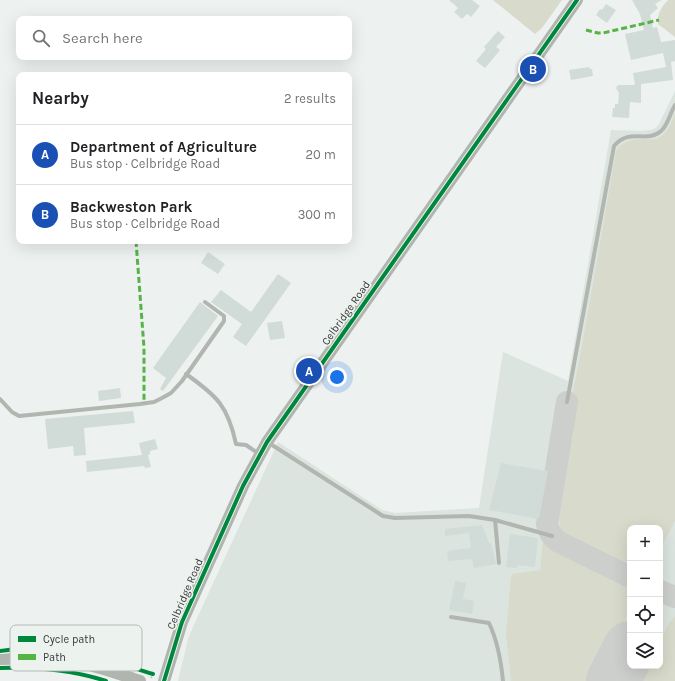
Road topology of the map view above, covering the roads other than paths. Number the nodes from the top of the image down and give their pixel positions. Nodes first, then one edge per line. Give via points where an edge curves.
1 (577, 0) edge
2 (675, 105) edge
3 (205, 302) dead end
4 (186, 374) junction
5 (0, 399) edge
6 (567, 402) dead end
7 (267, 442) junction
8 (260, 454) junction
9 (495, 520) junction
10 (552, 536) dead end
11 (499, 563) dead end
12 (452, 617) dead end
13 (10, 659) edge
14 (0, 660) edge
15 (120, 671) edge
16 (148, 676) edge
17 (164, 681) edge
18 (503, 681) edge

1 - 7 main road, Celbridge Road
2 - 6 lane via 661,131 655,135 624,137 614,146
3 - 4 lane via 224,316 224,321
4 - 5 lane via 171,393 158,400 144,403 19,416
4 - 8 lane via 217,398 228,416 236,444 246,445
7 - 8 main road, Celbridge Road
7 - 9 lane via 383,516 470,516
8 - 17 main road, Celbridge Road via 240,492 182,622
9 - 10 lane
9 - 11 lane
12 - 18 lane via 489,623 496,639
13 - 14 main road
15 - 16 main road

